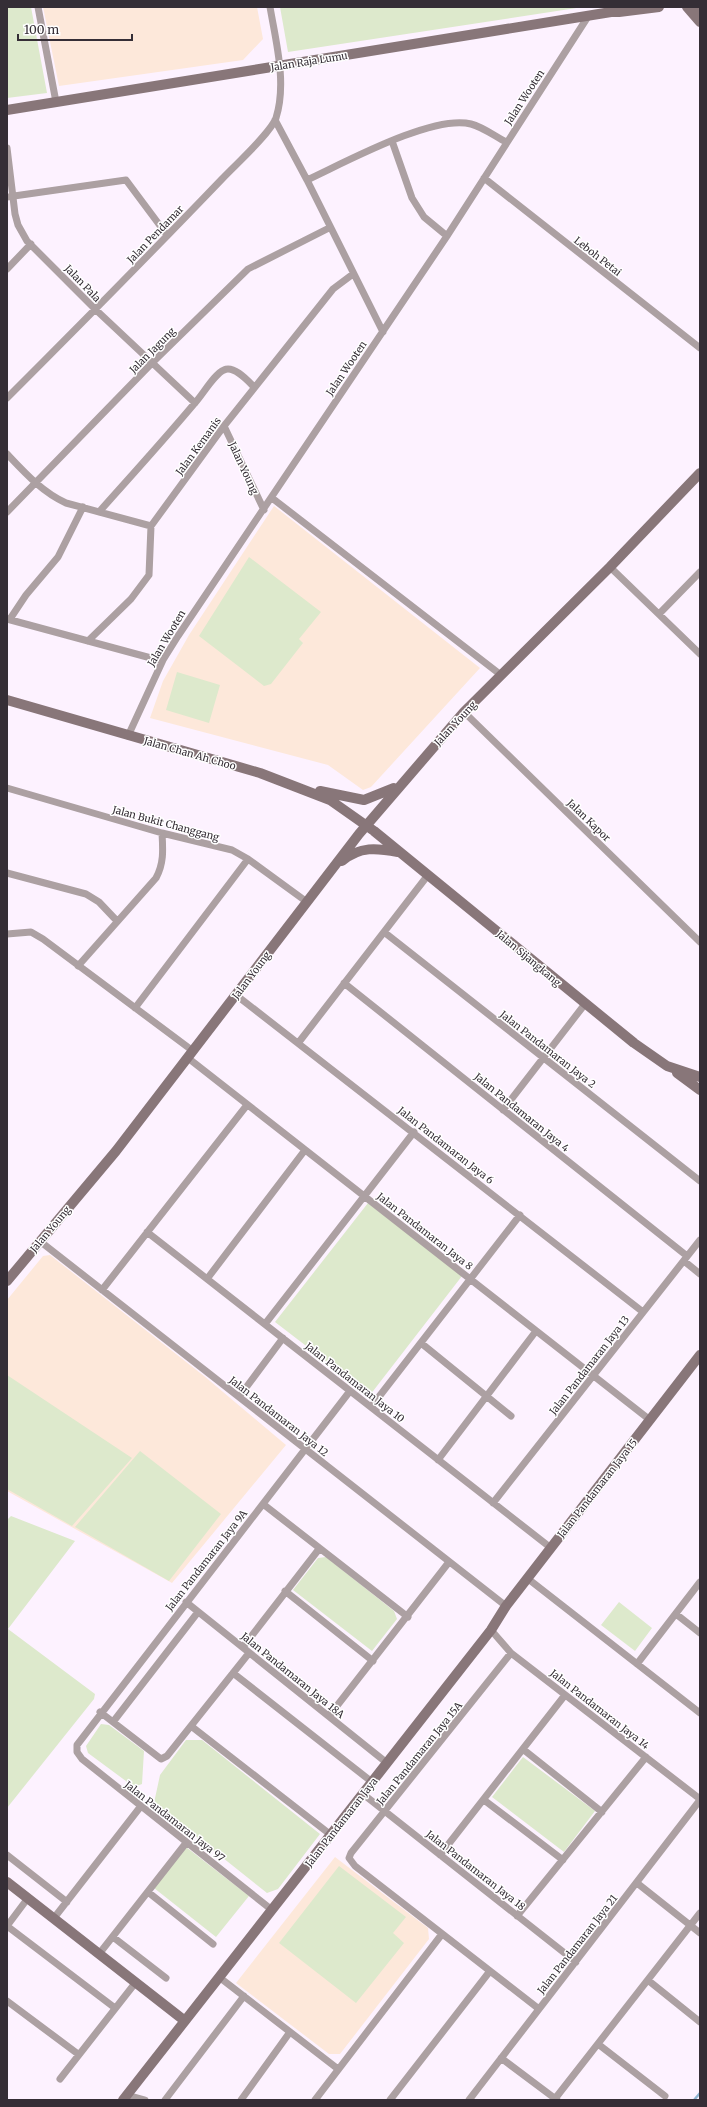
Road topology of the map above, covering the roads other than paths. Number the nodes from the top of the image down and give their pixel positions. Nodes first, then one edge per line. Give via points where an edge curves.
1 (38, 7) edge
2 (270, 7) edge
3 (659, 7) edge
4 (688, 7) edge
5 (696, 7) edge
6 (614, 9) edge
7 (700, 10) edge
8 (589, 15) junction
9 (700, 22) edge
10 (280, 66) junction
11 (56, 102) junction
12 (7, 110) edge
13 (275, 120) junction
14 (392, 141) junction
15 (506, 142) junction
16 (7, 148) edge
17 (484, 178) junction
18 (307, 180) junction
19 (10, 197) edge
20 (330, 228) junction
21 (167, 235) junction
22 (447, 236) junction
23 (31, 244) junction
24 (7, 269) edge
25 (354, 274) junction
26 (95, 310) junction
27 (383, 332) junction
28 (700, 348) edge
29 (152, 363) junction
30 (254, 387) junction
31 (7, 398) edge
32 (195, 403) junction
33 (224, 426) junction
34 (7, 454) edge
35 (700, 473) edge
36 (36, 483) junction
37 (272, 498) junction
38 (83, 507) junction
39 (264, 510) junction
40 (7, 512) edge
41 (99, 512) junction
42 (151, 526) junction
43 (610, 567) junction
44 (700, 572) edge
45 (659, 614) junction
46 (8, 619) edge
47 (88, 641) junction
48 (700, 654) edge
49 (162, 661) junction
50 (501, 675) junction
51 (7, 700) edge
52 (464, 712) junction
53 (128, 736) junction
54 (291, 785) junction
55 (398, 787) junction
56 (7, 788) edge
57 (366, 825) junction
58 (162, 833) junction
59 (400, 853) junction
60 (248, 858) junction
61 (334, 867) junction
62 (7, 873) edge
63 (428, 875) junction
64 (307, 902) junction
65 (117, 921) junction
66 (384, 932) junction
67 (7, 934) edge
68 (700, 942) edge
69 (78, 966) junction
70 (344, 983) junction
71 (236, 995) junction
72 (585, 1004) junction
73 (135, 1008) junction
74 (299, 1042) junction
75 (190, 1054) junction
76 (544, 1058) junction
77 (667, 1066) junction
78 (700, 1077) edge
79 (700, 1090) edge
80 (247, 1105) junction
81 (503, 1110) junction
82 (414, 1132) junction
83 (305, 1150) junction
84 (700, 1181) edge
85 (364, 1196) junction
86 (520, 1215) junction
87 (147, 1232) junction
88 (700, 1240) edge
89 (40, 1242) junction
90 (685, 1259) junction
91 (700, 1274) edge
92 (207, 1279) junction
93 (7, 1280) edge
94 (470, 1280) junction
95 (102, 1290) junction
96 (643, 1312) junction
97 (265, 1324) junction
98 (536, 1331) junction
99 (283, 1338) junction
100 (421, 1343) junction
101 (700, 1355) edge
102 (593, 1376) junction
103 (350, 1391) junction
104 (486, 1396) junction
105 (238, 1397) junction
106 (371, 1408) junction
107 (511, 1416) dead end
108 (650, 1420) junction
109 (305, 1449) junction
110 (438, 1460) junction
111 (493, 1503) junction
112 (262, 1504) junction
113 (319, 1548) junction
114 (551, 1548) junction
115 (449, 1562) junction
116 (528, 1578) junction
117 (700, 1582) edge
118 (286, 1591) junction
119 (186, 1602) junction
120 (506, 1606) junction
121 (198, 1612) junction
122 (676, 1614) junction
123 (408, 1617) junction
124 (494, 1626) junction
125 (700, 1633) edge
126 (243, 1647) junction
127 (249, 1653) junction
128 (511, 1653) junction
129 (373, 1661) junction
130 (637, 1664) junction
131 (233, 1673) junction
132 (566, 1695) junction
133 (100, 1712) junction
134 (700, 1713) edge
135 (329, 1716) junction
136 (113, 1722) junction
137 (191, 1726) junction
138 (78, 1741) joint
139 (524, 1750) junction
140 (646, 1758) junction
141 (387, 1763) junction
142 (372, 1782) junction
143 (363, 1794) junction
144 (700, 1799) edge
145 (484, 1800) junction
146 (141, 1806) junction
147 (385, 1811) junction
148 (602, 1812) junction
149 (331, 1835) junction
150 (186, 1842) junction
151 (7, 1855) edge
152 (440, 1855) junction
153 (563, 1860) junction
154 (7, 1882) edge
155 (637, 1883) junction
156 (148, 1892) junction
157 (28, 1898) junction
158 (67, 1902) junction
159 (272, 1910) junction
160 (700, 1913) edge
161 (517, 1916) junction
162 (54, 1918) junction
163 (691, 1925) junction
164 (7, 1926) edge
165 (700, 1932) edge
166 (442, 1934) junction
167 (113, 1937) junction
168 (213, 1944) dead end
169 (100, 1954) junction
170 (576, 1962) junction
171 (490, 1971) junction
172 (219, 1977) junction
173 (166, 1978) dead end
174 (649, 1981) junction
175 (136, 1982) junction
176 (244, 1996) junction
177 (7, 2001) edge
178 (115, 2008) junction
179 (539, 2009) junction
180 (185, 2021) junction
181 (700, 2022) edge
182 (290, 2032) junction
183 (598, 2044) junction
184 (78, 2054) junction
185 (502, 2058) junction
186 (338, 2069) junction
187 (60, 2079) dead end
188 (665, 2096) dead end
189 (125, 2097) edge
190 (145, 2100) edge
191 (165, 2100) edge
192 (241, 2100) edge
193 (315, 2100) edge
194 (390, 2100) edge
195 (469, 2100) edge
196 (556, 2100) edge

1 - 11 street
2 - 10 street, Jalan Pendamar
3 - 6 main road, Jalan Raja Lumu via 619,12
4 - 9 main road
5 - 7 main road
6 - 8 main road, Jalan Raja Lumu
8 - 10 main road, Jalan Raja Lumu
8 - 15 street, Jalan Wooten
10 - 11 main road, Jalan Raja Lumu
10 - 13 street, Jalan Pendamar
11 - 12 main road, Jalan Raja Lumu
13 - 18 street
13 - 21 street, Jalan Pendamar
14 - 15 street via 420,129 460,122 472,124
14 - 18 street
14 - 22 street via 412,198 424,217
15 - 17 street, Jalan Wooten
16 - 19 street, Jalan Pala
17 - 22 street, Jalan Wooten
17 - 28 street, Leboh Petai
18 - 20 street
19 - 21 street via 126,180
19 - 23 street, Jalan Pala via 18,225
20 - 25 street
20 - 29 street, Jalan Jagung via 248,269
21 - 26 street, Jalan Pendamar
22 - 27 street, Jalan Wooten
23 - 24 street
23 - 26 street, Jalan Pala
25 - 27 street
25 - 30 street, Jalan Kemanis via 333,289
26 - 29 street, Jalan Pala
26 - 31 street, Jalan Pendamar
27 - 37 street, Jalan Wooten
29 - 32 street, Jalan Pala
29 - 36 street, Jalan Jagung
30 - 32 street via 239,374 229,369 224,370
30 - 33 street, Jalan Kemanis
32 - 41 street
33 - 39 street, Jalan Young
33 - 42 street, Jalan Kemanis
34 - 36 street
35 - 43 main road, Jalan Young
36 - 38 street via 55,498
36 - 40 street, Jalan Jagung
37 - 39 street, Jalan Wooten
37 - 50 street, Jalan Young
38 - 41 street
38 - 46 street via 58,557
39 - 49 street, Jalan Wooten
41 - 42 street
42 - 47 street via 149,575 131,599
43 - 45 street
43 - 50 main road, Jalan Young
44 - 45 street
45 - 48 street
46 - 47 street
47 - 49 street
49 - 53 street, Jalan Wooten
50 - 52 main road, Jalan Young
51 - 53 main road, Jalan Chan Ah Choo
52 - 55 main road, Jalan Young
52 - 68 street, Jalan Kapor
53 - 54 main road, Jalan Chan Ah Choo via 260,773
54 - 55 main road via 364,800
54 - 57 main road, Jalan Chan Ah Choo via 330,800
55 - 57 main road, Jalan Young
56 - 58 street, Jalan Bukit Changgang
57 - 59 main road, Jalan Sijangkang
57 - 61 main road, Jalan Young
58 - 60 street, Jalan Bukit Changgang via 232,850
58 - 65 street via 162,868
59 - 61 main road via 368,848 347,857
59 - 63 main road, Jalan Sijangkang
60 - 64 street, Jalan Bukit Changgang
60 - 73 street
61 - 64 main road, Jalan Young
62 - 65 street via 86,894 99,902
63 - 66 street
63 - 72 main road, Jalan Sijangkang
64 - 71 main road, Jalan Young
65 - 69 street
66 - 70 street
66 - 76 street, Jalan Pandamaran Jaya 2
67 - 69 street, Jalan Pandamaran Jaya 8 via 31,932
69 - 73 street, Jalan Pandamaran Jaya 8
70 - 74 street
70 - 81 street, Jalan Pandamaran Jaya 4
71 - 74 street, Jalan Pandamaran Jaya 6
71 - 75 main road, Jalan Young
72 - 76 street
72 - 77 main road, Jalan Sijangkang
73 - 75 street, Jalan Pandamaran Jaya 8
74 - 82 street, Jalan Pandamaran Jaya 6
75 - 80 street, Jalan Pandamaran Jaya 8
75 - 89 main road, Jalan Young via 116,1150
76 - 81 street
76 - 84 street, Jalan Pandamaran Jaya 2
77 - 78 main road, Jalan Sijangkang
77 - 79 main road
80 - 83 street, Jalan Pandamaran Jaya 8
80 - 87 street
81 - 90 street, Jalan Pandamaran Jaya 4
82 - 85 street
82 - 86 street, Jalan Pandamaran Jaya 6
83 - 85 street, Jalan Pandamaran Jaya 8
83 - 92 street
85 - 94 street, Jalan Pandamaran Jaya 8
85 - 97 street
86 - 94 street
86 - 96 street, Jalan Pandamaran Jaya 6
87 - 92 street, Jalan Pandamaran Jaya 10
87 - 95 street
88 - 90 street, Jalan Pandamaran Jaya 13
89 - 93 main road, Jalan Young
89 - 95 street, Jalan Pandamaran Jaya 12
90 - 91 street, Jalan Pandamaran Jaya 4
90 - 96 street, Jalan Pandamaran Jaya 13
92 - 97 street, Jalan Pandamaran Jaya 10
94 - 98 street, Jalan Pandamaran Jaya 8
94 - 100 street
95 - 105 street, Jalan Pandamaran Jaya 12
96 - 102 street, Jalan Pandamaran Jaya 13
97 - 99 street, Jalan Pandamaran Jaya 10
98 - 102 street, Jalan Pandamaran Jaya 8
98 - 104 street
99 - 103 street, Jalan Pandamaran Jaya 10
99 - 105 street
100 - 104 street
100 - 106 street
101 - 108 main road, Jalan Pandamaran Jaya 15
102 - 108 street, Jalan Pandamaran Jaya 8
102 - 111 street, Jalan Pandamaran Jaya 13
103 - 106 street, Jalan Pandamaran Jaya 10
103 - 109 street, Jalan Pandamaran Jaya 9A
104 - 107 street
104 - 110 street
105 - 109 street, Jalan Pandamaran Jaya 12
106 - 110 street, Jalan Pandamaran Jaya 10
108 - 114 main road, Jalan Pandamaran Jaya 15
109 - 112 street, Jalan Pandamaran Jaya 9A
109 - 115 street, Jalan Pandamaran Jaya 12
110 - 111 street, Jalan Pandamaran Jaya 10
111 - 114 street, Jalan Pandamaran Jaya 10
112 - 113 street
112 - 119 street, Jalan Pandamaran Jaya 9A
113 - 118 street
113 - 123 street
114 - 116 main road, Jalan Pandamaran Jaya 15
115 - 120 street, Jalan Pandamaran Jaya 12
115 - 123 street
116 - 120 main road, Jalan Pandamaran Jaya 15
116 - 130 street
117 - 122 street
118 - 126 street
118 - 129 street
119 - 121 street, Jalan Pandamaran Jaya 18A
119 - 133 street, Jalan Pandamaran Jaya 9A
120 - 124 main road, Jalan Pandamaran Jaya 15
121 - 126 street, Jalan Pandamaran Jaya 18A
121 - 136 street
122 - 125 street
122 - 130 street
123 - 129 street
124 - 128 street, Jalan Pandamaran Jaya 14
124 - 141 main road, Jalan Pandamaran Jaya
126 - 127 street, Jalan Pandamaran Jaya 18A
127 - 131 street
127 - 135 street, Jalan Pandamaran Jaya 18A
128 - 132 street, Jalan Pandamaran Jaya 14
128 - 147 street, Jalan Pandamaran Jaya 15A
129 - 135 street
130 - 134 street
131 - 137 street
131 - 142 street
132 - 139 street
132 - 140 street, Jalan Pandamaran Jaya 14
133 - 136 street
133 - 138 street, Jalan Pandamaran Jaya 9A
135 - 141 street, Jalan Pandamaran Jaya 18A
136 - 137 street via 161,1759 167,1756
137 - 149 street
138 - 146 street, Jalan Pandamaran Jaya 97 via 77,1752 82,1759
139 - 145 street
139 - 148 street
140 - 144 street, Jalan Pandamaran Jaya 14
140 - 148 street
141 - 142 main road, Jalan Pandamaran Jaya
142 - 143 main road, Jalan Pandamaran Jaya
143 - 147 street, Jalan Pandamaran Jaya 18
143 - 149 main road, Jalan Pandamaran Jaya
144 - 155 street, Jalan Pandamaran Jaya 21
145 - 152 street
145 - 153 street
146 - 150 street, Jalan Pandamaran Jaya 97
146 - 158 street
147 - 152 street, Jalan Pandamaran Jaya 18
147 - 166 street, Jalan Pandamaran Jaya 15A via 349,1858 355,1866
148 - 153 street
149 - 159 main road, Jalan Pandamaran Jaya
150 - 156 street
150 - 159 street, Jalan Pandamaran Jaya 97
151 - 158 street
152 - 161 street, Jalan Pandamaran Jaya 18
153 - 161 street
154 - 157 main road
155 - 163 street
155 - 170 street, Jalan Pandamaran Jaya 21
156 - 167 street
156 - 168 street
157 - 162 main road
157 - 164 street
158 - 162 street
159 - 172 main road, Jalan Pandamaran Jaya
160 - 163 street
161 - 170 street, Jalan Pandamaran Jaya 18
162 - 169 main road
163 - 165 street
163 - 174 street
164 - 178 street
166 - 171 street
166 - 186 street
167 - 169 street
167 - 173 street
169 - 175 main road
170 - 179 street, Jalan Pandamaran Jaya 21
171 - 179 street
171 - 194 street
172 - 176 street
172 - 180 main road, Jalan Pandamaran Jaya
174 - 181 street
174 - 183 street
175 - 178 street
175 - 180 main road
176 - 182 street
176 - 191 street
177 - 184 street
178 - 184 street
179 - 185 street, Jalan Pandamaran Jaya 21
180 - 189 main road, Jalan Pandamaran Jaya
182 - 186 street
182 - 192 street
183 - 188 street
183 - 196 street
184 - 187 street
185 - 195 street, Jalan Pandamaran Jaya 21
185 - 196 street
186 - 193 street
189 - 190 street

